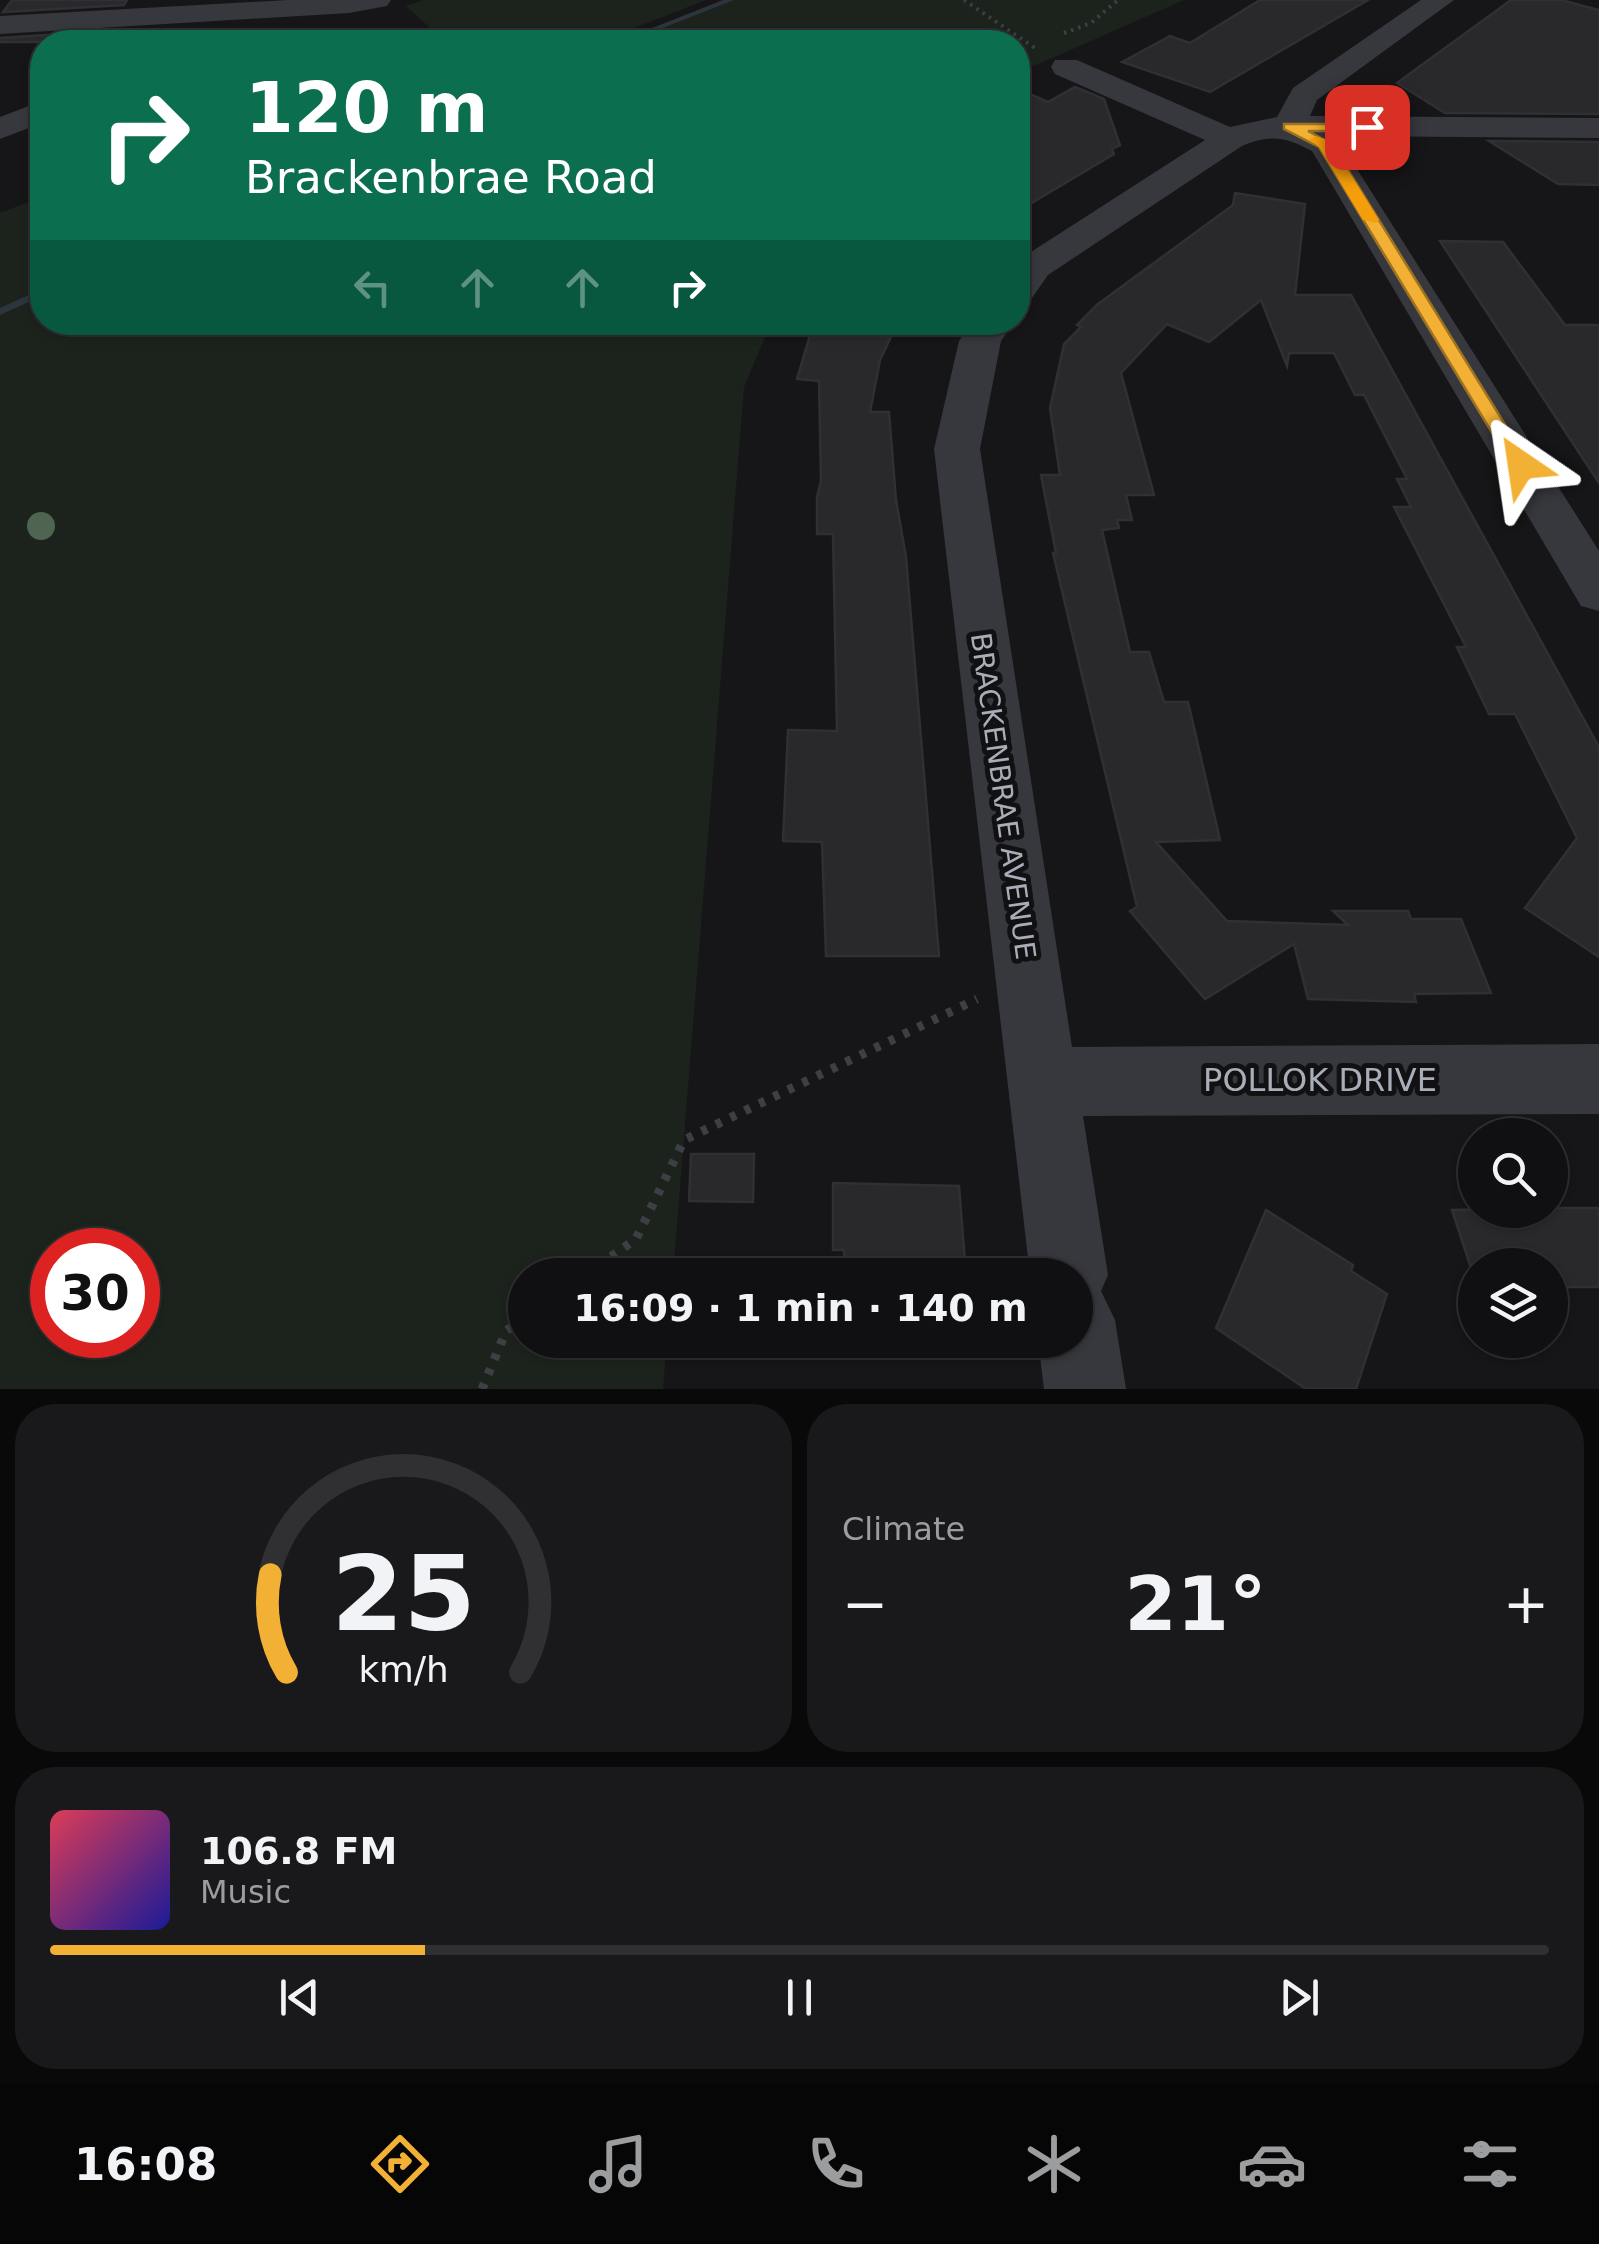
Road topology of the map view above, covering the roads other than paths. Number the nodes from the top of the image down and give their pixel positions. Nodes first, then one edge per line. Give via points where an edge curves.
1 (1440, 0) edge
2 (358, 2) edge
3 (0, 25) edge
4 (122, 30) edge
5 (1054, 66) road end
6 (30, 116) edge
7 (1289, 126) junction
8 (1599, 128) edge
9 (0, 129) edge
10 (1230, 139) junction
11 (1030, 273) edge
12 (984, 335) edge
13 (1599, 593) edge
14 (1599, 1079) edge
15 (1042, 1082) junction
16 (1067, 1258) edge
17 (1081, 1358) edge
18 (1085, 1389) edge

1 - 7 street via 1304,94
2 - 4 street
3 - 4 street
5 - 10 street
6 - 9 street
7 - 8 street
7 - 10 street
7 - 13 street via 1325,144
10 - 11 street
12 - 15 street, BRACKENBRAE AVENUE via 957,450
14 - 15 street, POLLOK DRIVE
15 - 16 street, BRACKENBRAE AVENUE
17 - 18 street

